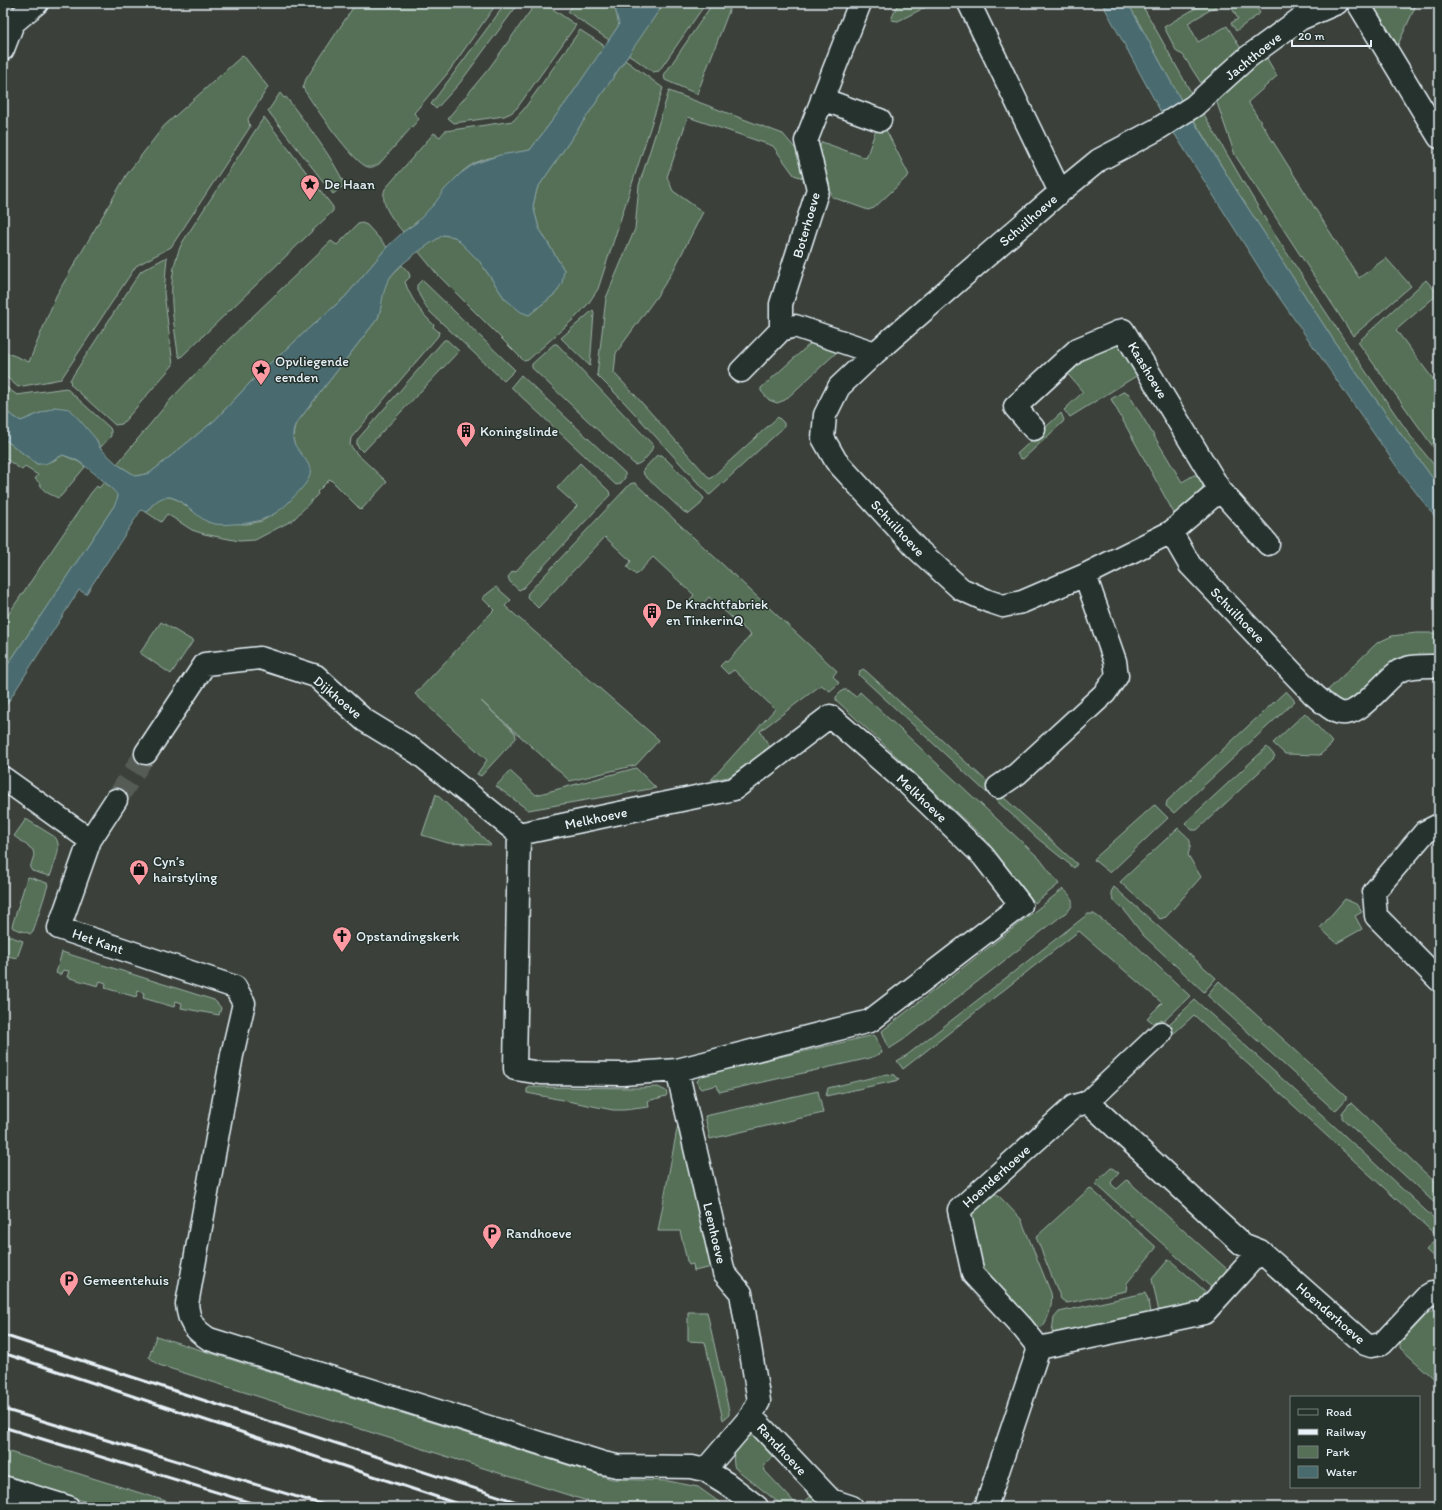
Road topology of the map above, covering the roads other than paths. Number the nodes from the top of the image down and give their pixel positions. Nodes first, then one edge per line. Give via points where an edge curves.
1 (37, 3) edge
2 (860, 3) edge
3 (969, 3) edge
4 (1337, 3) edge
5 (1358, 3) edge
6 (1295, 11) edge
7 (8, 18) edge
8 (3, 49) edge
9 (822, 99) junction
10 (1194, 106) joint
11 (880, 120) dead end
12 (1439, 137) edge
13 (1060, 192) junction
14 (781, 330) junction
15 (875, 353) junction
16 (741, 372) dead end
17 (1034, 429) dead end
18 (1220, 490) junction
19 (1171, 532) junction
20 (1268, 544) dead end
21 (1085, 575) junction
22 (1439, 666) edge
23 (146, 753) tunnel mouth
24 (3, 778) edge
25 (998, 787) dead end
26 (116, 800) tunnel mouth
27 (1439, 825) edge
28 (519, 834) junction
29 (90, 840) junction
30 (1439, 980) edge
31 (1161, 1032) dead end
32 (677, 1070) junction
33 (1088, 1102) junction
34 (1260, 1251) junction
35 (1439, 1293) edge
36 (1039, 1348) junction
37 (751, 1416) junction
38 (705, 1470) junction
39 (3, 1486) edge
40 (68, 1507) edge
41 (756, 1507) edge
42 (852, 1507) edge
43 (986, 1507) edge

1 - 7 street
2 - 9 street, Boterhoeve
3 - 13 street
4 - 6 street, Jachthoeve
5 - 12 street
6 - 10 street, Jachthoeve
7 - 8 street
9 - 11 street
9 - 14 street, Boterhoeve via 806,141 818,189 782,304
10 - 13 street, Schuilhoeve via 1156,130 1099,160
13 - 15 street, Schuilhoeve
14 - 15 street via 795,326
14 - 16 street
15 - 21 street, Schuilhoeve via 839,387 825,415 823,438 836,461 916,548 961,589 1003,606 1022,602
17 - 18 street, Kaashoeve via 1015,407 1078,349 1123,330
18 - 19 street, Schuilhoeve
18 - 20 street, Kaashoeve
19 - 21 street, Schuilhoeve
19 - 22 street, Schuilhoeve via 1190,565 1312,693 1338,713 1350,713 1360,708 1399,671 1412,667
21 - 25 street via 1115,661 1117,676 1105,693 1017,774
23 - 28 street, Dijkhoeve via 205,664 260,658 316,676 364,720 418,753
24 - 29 street
26 - 29 street
27 - 30 street via 1425,832 1374,892 1376,916
28 - 32 street, Melkhoeve via 515,1069 541,1073 622,1074
28 - 32 street, Melkhoeve via 734,788 830,716 908,784 983,856 1021,905 870,1020
29 - 38 street, Het Kant via 59,928 235,987 244,1003 236,1032 187,1304 192,1326 209,1339 603,1463 617,1466 692,1467
31 - 33 street, Hoenderhoeve
32 - 37 street, Leenhoeve via 724,1273 741,1293 759,1401
33 - 34 street, Hoenderhoeve via 1242,1244
33 - 36 street, Hoenderhoeve via 1074,1106 959,1210 973,1274
34 - 35 street, Hoenderhoeve via 1370,1346 1382,1344 1427,1296
34 - 36 street via 1204,1313
36 - 43 street
37 - 38 street, Randhoeve
37 - 42 street, Randhoeve via 830,1500
38 - 41 street
39 - 40 street

